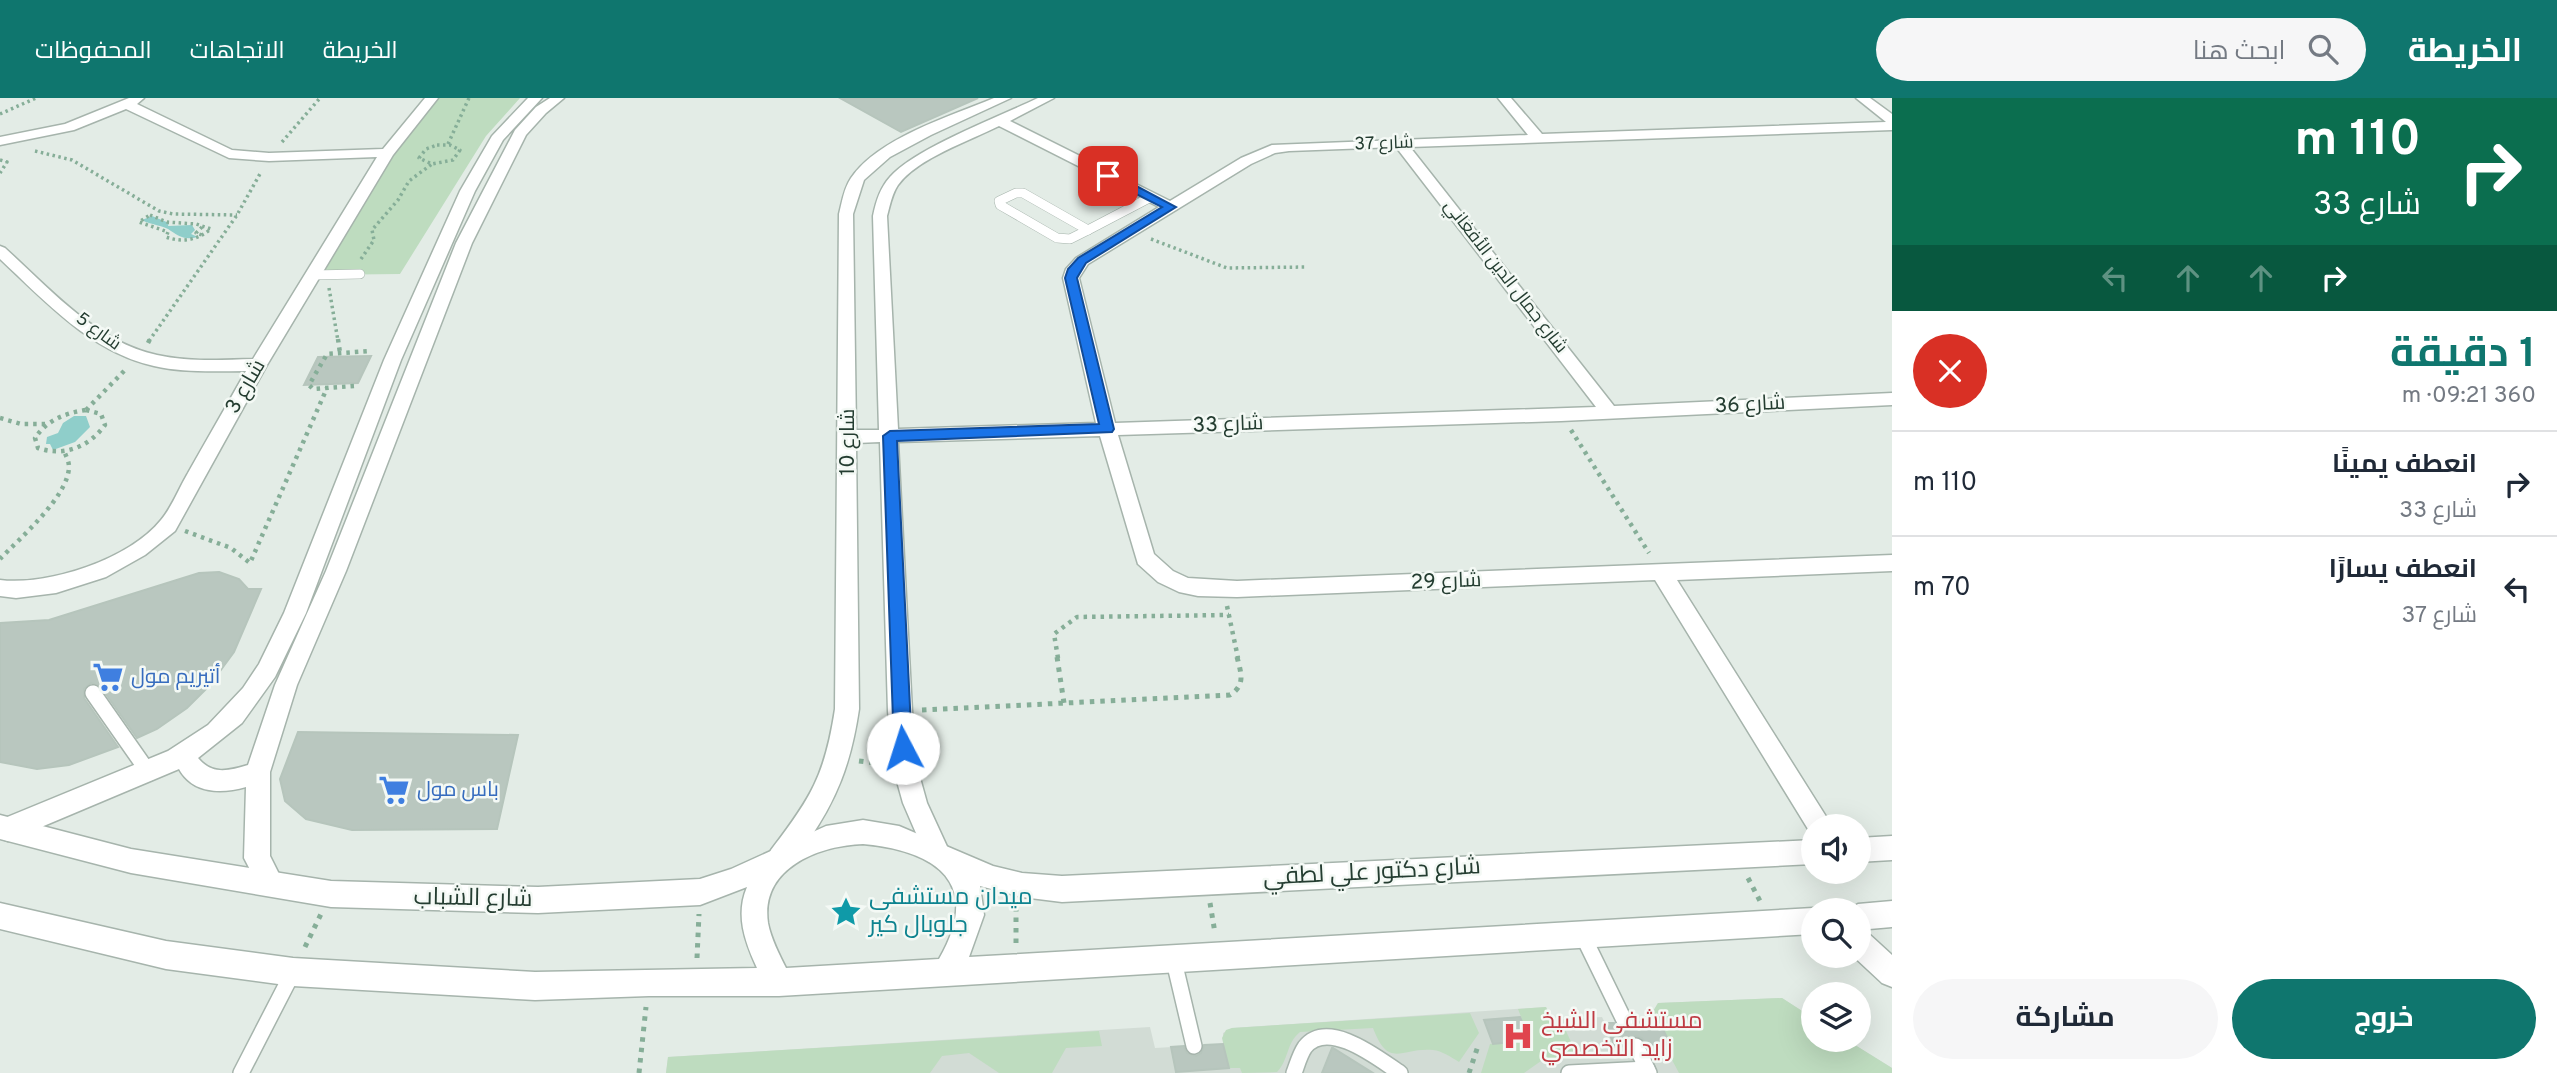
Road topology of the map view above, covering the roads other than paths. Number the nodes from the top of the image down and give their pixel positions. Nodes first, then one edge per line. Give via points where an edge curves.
1 (141, 98) edge
2 (432, 98) edge
3 (536, 98) edge
4 (558, 98) edge
5 (1048, 98) edge
6 (1504, 98) edge
7 (1862, 98) edge
8 (127, 104) junction
9 (1001, 110) edge
10 (956, 120) junction
11 (1892, 123) edge
12 (978, 131) junction
13 (1538, 138) junction
14 (0, 142) edge
15 (1401, 143) junction
16 (387, 153) junction
17 (1151, 197) junction
18 (1170, 207) junction
19 (1088, 230) junction
20 (0, 251) edge
21 (356, 274) road end
22 (320, 275) junction
23 (447, 283) junction
24 (424, 284) junction
25 (258, 365) junction
26 (1892, 399) edge
27 (1609, 412) junction
28 (1107, 429) junction
29 (890, 436) junction
30 (848, 438) junction
31 (1892, 563) edge
32 (1662, 574) junction
33 (0, 587) edge
34 (314, 623) junction
35 (289, 624) junction
36 (93, 693) dead end
37 (184, 756) junction
38 (258, 772) junction
39 (149, 773) junction
40 (1812, 814) edge
41 (4, 828) edge
42 (1892, 848) edge
43 (1871, 849) edge
44 (1801, 852) edge
45 (937, 853) junction
46 (780, 859) junction
47 (271, 884) junction
48 (1892, 914) edge
49 (0, 916) edge
50 (1871, 916) edge
51 (1801, 922) edge
52 (1583, 936) junction
53 (1871, 954) edge
54 (1173, 957) junction
55 (293, 972) junction
56 (946, 973) junction
57 (1892, 973) edge
58 (779, 982) junction
59 (1625, 1022) dead end
60 (1194, 1046) dead end
61 (1636, 1046) dead end
62 (1648, 1071) edge
63 (241, 1073) edge
64 (1294, 1073) edge
65 (1400, 1073) edge
66 (1570, 1073) edge

1 - 8 street
2 - 16 street, شارع 3
3 - 24 street via 508,123 497,141
4 - 23 street via 520,133
5 - 9 street, شارع 10
6 - 13 street
7 - 11 street
8 - 14 street via 69,127
8 - 16 street via 215,149 248,157
9 - 10 street, شارع 10
9 - 12 street, شارع 10
9 - 17 street
10 - 12 street
10 - 30 street, شارع 10 via 874,162 859,177 850,196 846,214
11 - 13 street, شارع 37
12 - 29 street, شارع 10 via 903,171 889,184 883,200
13 - 15 street, شارع 37
15 - 18 street, شارع 37 via 1272,149
15 - 27 street, شارع جمال الدين الأفغاني
16 - 22 street, شارع 3
17 - 18 street
17 - 19 lane
18 - 28 street, شارع 37 via 1082,261 1071,278
19 - 19 lane via 1060,239 999,201 1023,193
20 - 25 street, شارع 5 via 107,342 139,356 184,365
21 - 22 lane
22 - 25 street, شارع 3
23 - 24 street
23 - 34 street
24 - 35 street
25 - 33 street, شارع 3 via 168,526 138,550 99,571 56,585 16,590
26 - 27 street, شارع 36
27 - 28 street, شارع 33
28 - 29 street, شارع 33
28 - 32 street, شارع 29 via 1145,558 1159,575 1181,586 1223,589
29 - 30 street, شارع 33
29 - 45 street, شارع 10 via 905,766
30 - 46 street, شارع 10 via 847,709 829,784
31 - 32 street, شارع 29
32 - 40 street
34 - 35 street
34 - 38 street via 286,685
35 - 37 street via 261,683 234,716
36 - 39 lane
37 - 38 street via 190,770 202,778 239,779
37 - 39 street
38 - 47 street via 257,858
39 - 41 street
41 - 47 street, شارع الشباب via 131,861
42 - 43 street
44 - 45 street, شارع دكتور علي لطفي via 1062,889 1017,885
45 - 46 street, شارع الشباب via 886,834 842,833 810,842
45 - 56 street via 957,869 969,891 971,917 964,943
46 - 47 street, شارع الشباب via 700,892 538,900 331,894
46 - 58 street via 764,877 753,923
48 - 50 street
49 - 55 street via 166,955
51 - 52 street
52 - 54 street
52 - 59 lane
53 - 57 street
54 - 56 street
54 - 60 lane
55 - 58 street via 535,986
55 - 63 lane
56 - 58 street
61 - 62 lane
62 - 66 lane
64 - 65 lane via 1309,1044 1322,1036 1346,1040

